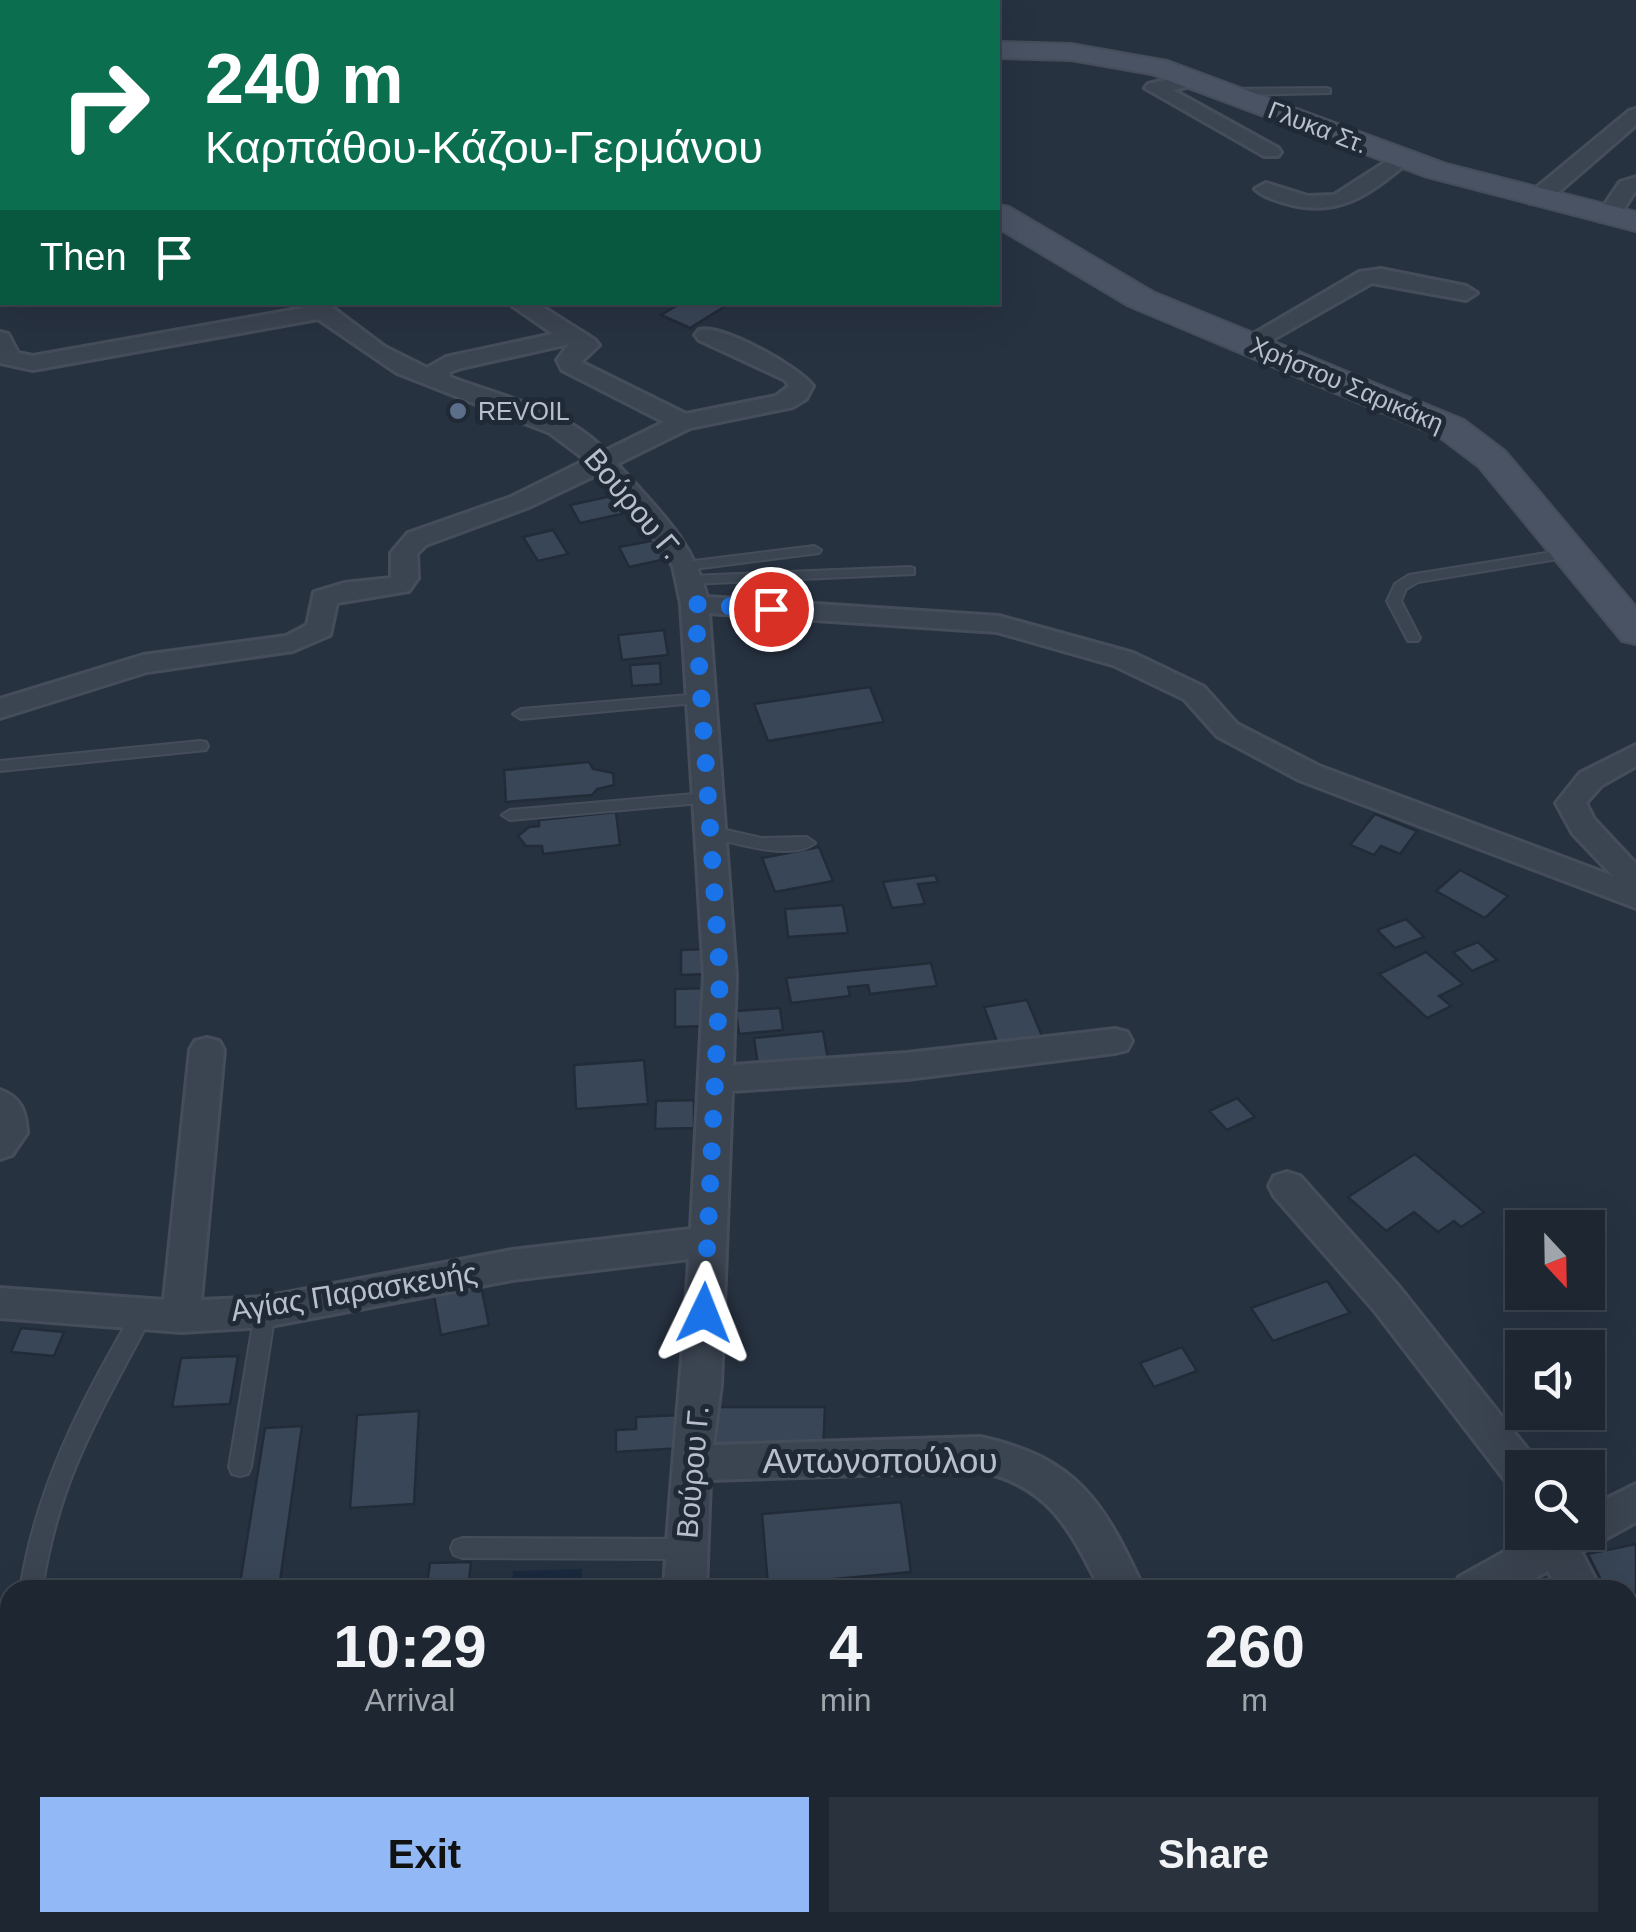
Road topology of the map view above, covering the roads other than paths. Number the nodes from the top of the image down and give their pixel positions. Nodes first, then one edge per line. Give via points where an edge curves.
1 (1000, 50) edge
2 (1192, 80) junction
3 (1326, 91) dead end
4 (1228, 92) junction
5 (1636, 115) edge
6 (1271, 152) dead end
7 (1401, 158) junction
8 (1636, 183) edge
9 (1266, 189) dead end
10 (1538, 198) junction
11 (1000, 215) edge
12 (1622, 219) edge
13 (1466, 293) dead end
14 (522, 305) edge
15 (314, 307) edge
16 (707, 335) dead end
17 (570, 337) junction
18 (0, 339) edge
19 (1250, 343) junction
20 (438, 381) junction
21 (683, 422) junction
22 (602, 462) junction
23 (814, 550) dead end
24 (1572, 552) junction
25 (909, 571) dead end
26 (690, 583) junction
27 (1636, 632) edge
28 (1413, 638) dead end
29 (701, 699) junction
30 (0, 709) edge
31 (521, 714) dead end
32 (200, 746) dead end
33 (1636, 754) edge
34 (0, 766) edge
35 (706, 798) junction
36 (510, 814) dead end
37 (708, 832) junction
38 (807, 843) dead end
39 (1636, 894) edge
40 (1115, 1041) dead end
41 (207, 1050) dead end
42 (717, 1079) junction
43 (0, 1103) edge
44 (0, 1146) edge
45 (1288, 1186) dead end
46 (706, 1242) junction
47 (0, 1303) edge
48 (265, 1312) junction
49 (142, 1315) junction
50 (181, 1317) junction
51 (1505, 1450) edge
52 (692, 1463) junction
53 (240, 1467) dead end
54 (1636, 1502) edge
55 (1605, 1518) edge
56 (462, 1548) dead end
57 (686, 1549) junction
58 (1545, 1550) edge
59 (1574, 1550) edge
60 (32, 1580) edge
61 (684, 1580) edge
62 (1117, 1580) edge
63 (1492, 1580) edge
64 (1579, 1580) edge

1 - 2 main road, Γλυκα Στ. via 1095,55
2 - 4 main road, Γλυκα Στ.
2 - 6 street via 1155,88
3 - 4 lane
4 - 7 main road, Γλυκα Στ.
5 - 10 street
7 - 9 street via 1346,200 1298,200
7 - 10 main road, Γλυκα Στ.
8 - 12 street via 1627,186
10 - 12 main road, Γλυκα Στ.
11 - 19 main road, Χρήστου Σαρικάκη via 1127,292
13 - 19 street via 1367,277
14 - 17 street
15 - 18 street via 33,362 8,358
15 - 20 street, Βούρου Γ. via 377,352
16 - 21 street via 801,386 784,402
17 - 20 street via 454,362 438,369
17 - 21 street via 588,347 570,366
19 - 24 main road, Χρήστου Σαρικάκη via 1452,428 1492,460
20 - 22 street, Βούρου Γ. via 558,428
21 - 22 street
22 - 26 street, Βούρου Γ. via 669,539
22 - 30 street via 520,502 417,539 404,552 405,578 399,584 324,598 320,629 311,636 143,664
23 - 26 lane
24 - 27 main road, Χρήστου Σαρικάκη
24 - 28 lane via 1414,578 1394,601
25 - 26 lane
26 - 29 street, Βούρου Γ.
26 - 39 street via 999,624 1123,659 1194,693 1227,730 1310,773
29 - 31 lane
29 - 35 street, Βούρου Γ.
32 - 34 lane
33 - 39 street via 1594,778 1570,803 1627,871
35 - 36 lane
35 - 37 street, Βούρου Γ.
37 - 38 lane via 761,844
37 - 42 street, Βούρου Γ. via 720,976
40 - 42 street via 907,1066
41 - 50 street
42 - 46 street, Βούρου Γ.
43 - 44 street via 9,1114 10,1133
45 - 51 street
46 - 48 street, Αγίας Παρασκευής via 512,1265
46 - 52 street, Βούρου Γ. via 702,1385
47 - 49 street, Αγίας Παρασκευής
48 - 50 street, Αγίας Παρασκευής
48 - 53 lane
49 - 50 street, Αγίας Παρασκευής
49 - 60 lane via 93,1400 46,1512
52 - 57 street, Βούρου Γ.
52 - 62 street, Αντωνοπούλου via 980,1454 1010,1459 1042,1472 1078,1507
54 - 55 street
56 - 57 lane
57 - 61 street, Βούρου Γ.
58 - 63 street
59 - 64 street

